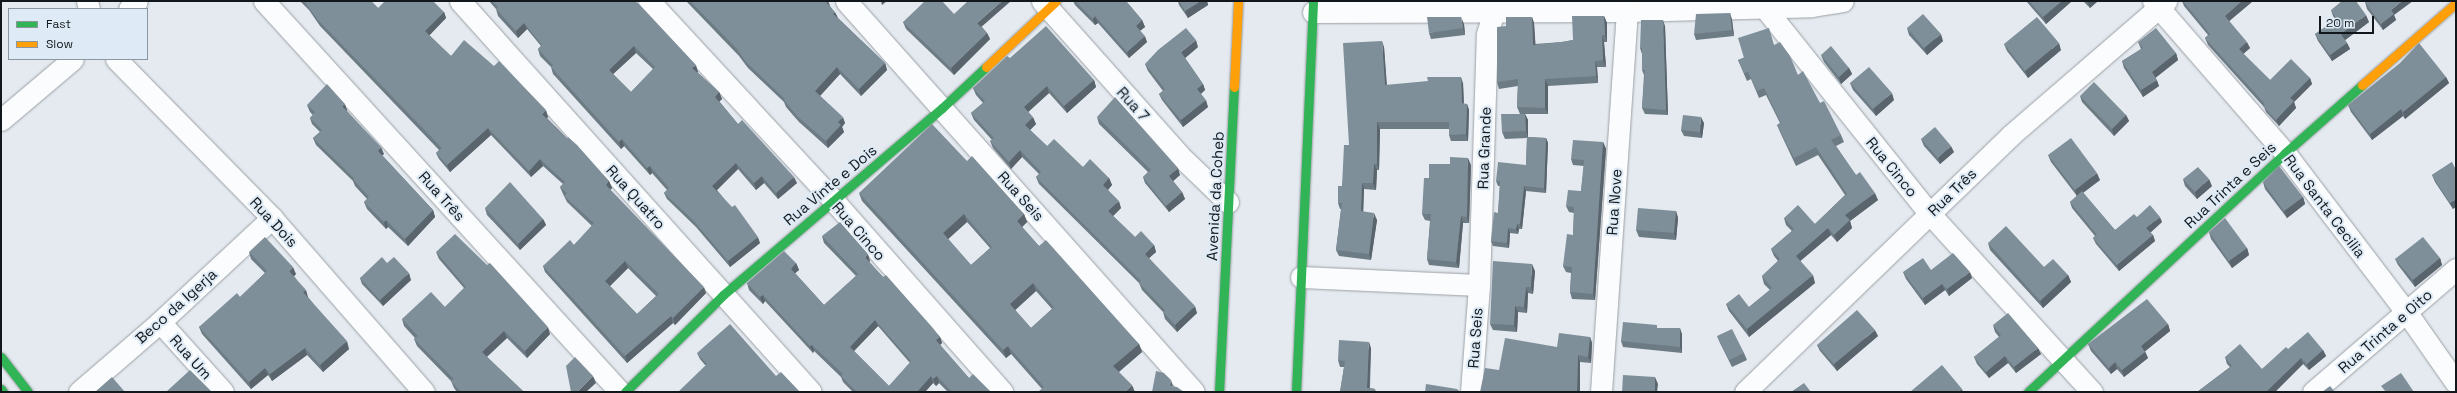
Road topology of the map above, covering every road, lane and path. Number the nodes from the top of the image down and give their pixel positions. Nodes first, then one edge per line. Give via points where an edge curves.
1 (137, 1) edge
2 (264, 1) edge
3 (460, 1) edge
4 (649, 1) edge
5 (846, 1) edge
6 (1238, 1) edge
7 (1843, 1) edge
8 (2456, 2) edge
9 (1048, 3) edge
10 (2159, 3) edge
11 (1313, 6) edge
12 (1764, 7) junction
13 (129, 8) edge
14 (1494, 11) junction
15 (1627, 12) junction
16 (72, 60) edge
17 (117, 60) edge
18 (942, 108) junction
19 (1, 120) edge
20 (2285, 153) junction
21 (833, 200) junction
22 (1228, 202) junction
23 (1930, 214) junction
24 (272, 218) junction
25 (2456, 269) edge
26 (1301, 277) junction
27 (1479, 285) junction
28 (723, 295) junction
29 (2407, 313) junction
30 (160, 322) junction
31 (1, 357) edge
32 (2063, 360) junction
33 (2456, 383) edge
34 (1, 389) edge
35 (3, 392) edge
36 (28, 392) edge
37 (79, 392) edge
38 (223, 392) edge
39 (424, 392) edge
40 (620, 392) edge
41 (625, 392) edge
42 (811, 392) edge
43 (1002, 392) edge
44 (1194, 392) edge
45 (1219, 392) edge
46 (1296, 392) edge
47 (1471, 392) edge
48 (1601, 392) edge
49 (1746, 392) edge
50 (2028, 392) edge
51 (2092, 392) edge
52 (2313, 392) edge

1 - 13 street
2 - 40 street, Rua Três
3 - 28 street, Rua Quatro
4 - 21 street, Rua Cinco
5 - 18 street, Rua Seis
6 - 22 street, Avenida da Coheb
7 - 12 street via 1812,6
8 - 20 street, Rua Trinta e Seis
9 - 18 street, Rua Vinte e Dois
9 - 22 street, Rua 7 via 1179,155
10 - 20 street, Rua Santa Cecilia
10 - 23 street, Rua Três via 2016,130
11 - 14 street
11 - 26 street
12 - 15 street
12 - 23 street, Rua Cinco
14 - 15 street
14 - 27 street, Rua Grande via 1487,34
15 - 48 street, Rua Nove
16 - 19 street
17 - 24 street, Rua Dois
18 - 21 street, Rua Vinte e Dois
18 - 44 street, Rua Seis
20 - 29 street, Rua Santa Cecilia
20 - 32 street, Rua Trinta e Seis
21 - 28 street, Rua Vinte e Dois
21 - 43 street, Rua Cinco
22 - 45 street, Avenida da Coheb
23 - 32 street, Rua Cinco
23 - 49 street, Rua Três
24 - 30 street, Beco da Igerja
24 - 39 street, Rua Dois
25 - 29 street, Rua Trinta e Oito
26 - 27 street
26 - 46 street
27 - 47 street, Rua Seis
28 - 41 street, Rua Vinte e Dois
28 - 42 street, Rua Quatro
29 - 33 street, Rua Santa Cecilia
29 - 52 street, Rua Trinta e Oito
30 - 37 street, Beco da Igerja
30 - 38 street, Rua Um
31 - 36 street
32 - 50 street, Rua Trinta e Seis
32 - 51 street, Rua Cinco
34 - 35 street

